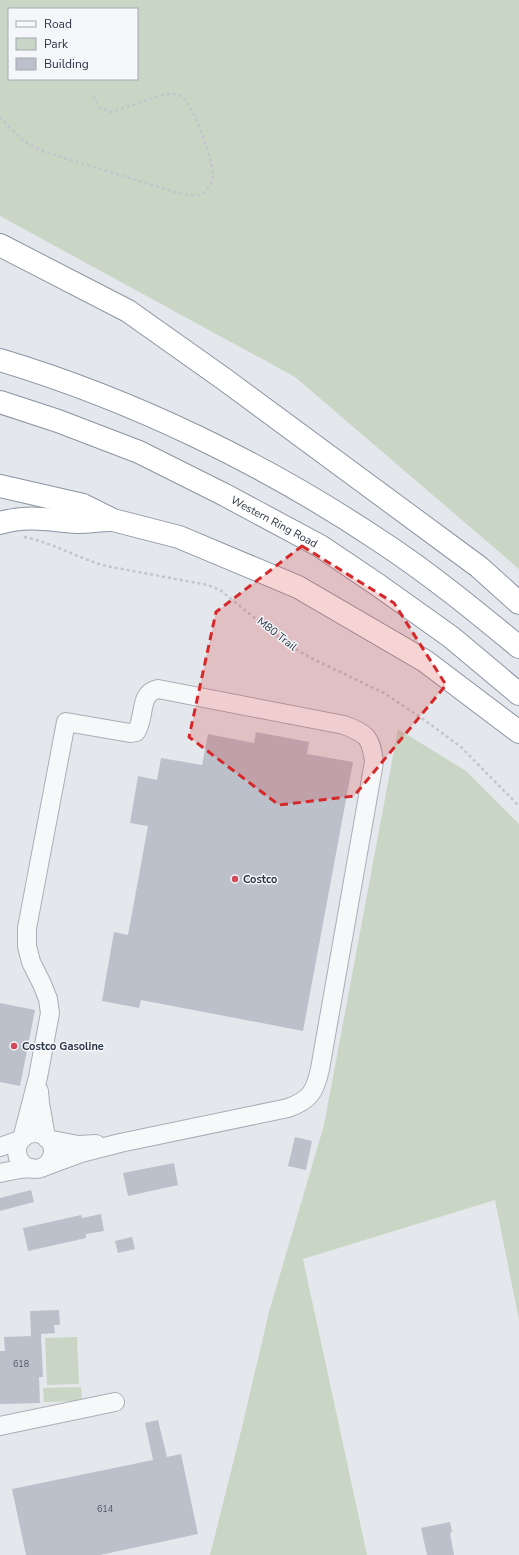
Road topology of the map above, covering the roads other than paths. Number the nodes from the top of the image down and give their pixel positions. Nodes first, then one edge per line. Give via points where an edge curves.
1 (0, 245) edge
2 (0, 360) edge
3 (0, 402) edge
4 (0, 486) edge
5 (113, 520) junction
6 (0, 523) edge
7 (519, 603) edge
8 (519, 647) edge
9 (519, 694) edge
10 (519, 732) edge
11 (38, 1077) junction
12 (46, 1138) junction
13 (21, 1140) junction
14 (120, 1142) junction
15 (0, 1147) edge
16 (0, 1164) edge
17 (31, 1168) junction
18 (0, 1173) edge
19 (115, 1402) dead end
20 (0, 1426) edge

1 - 7 highway via 128,311 479,567
2 - 8 highway via 97,394 163,421 280,479 381,541 462,600
3 - 9 highway, Western Ring Road via 139,452 320,546 451,636
4 - 5 highway via 83,505
5 - 6 highway via 78,522 38,518
5 - 10 highway via 179,537 298,587 425,661
11 - 12 lane
11 - 13 lane
11 - 14 lane via 50,1013 48,999 30,962 27,946 28,928 66,722 136,732 140,726 146,696 158,689 344,725 367,737 374,762 316,1086 310,1097 288,1108
12 - 13 lane via 35,1133
12 - 14 lane via 78,1144
12 - 17 lane via 52,1147 47,1163
13 - 15 lane
13 - 17 lane via 17,1151 18,1157
14 - 17 lane
16 - 17 lane
17 - 18 lane
19 - 20 lane

